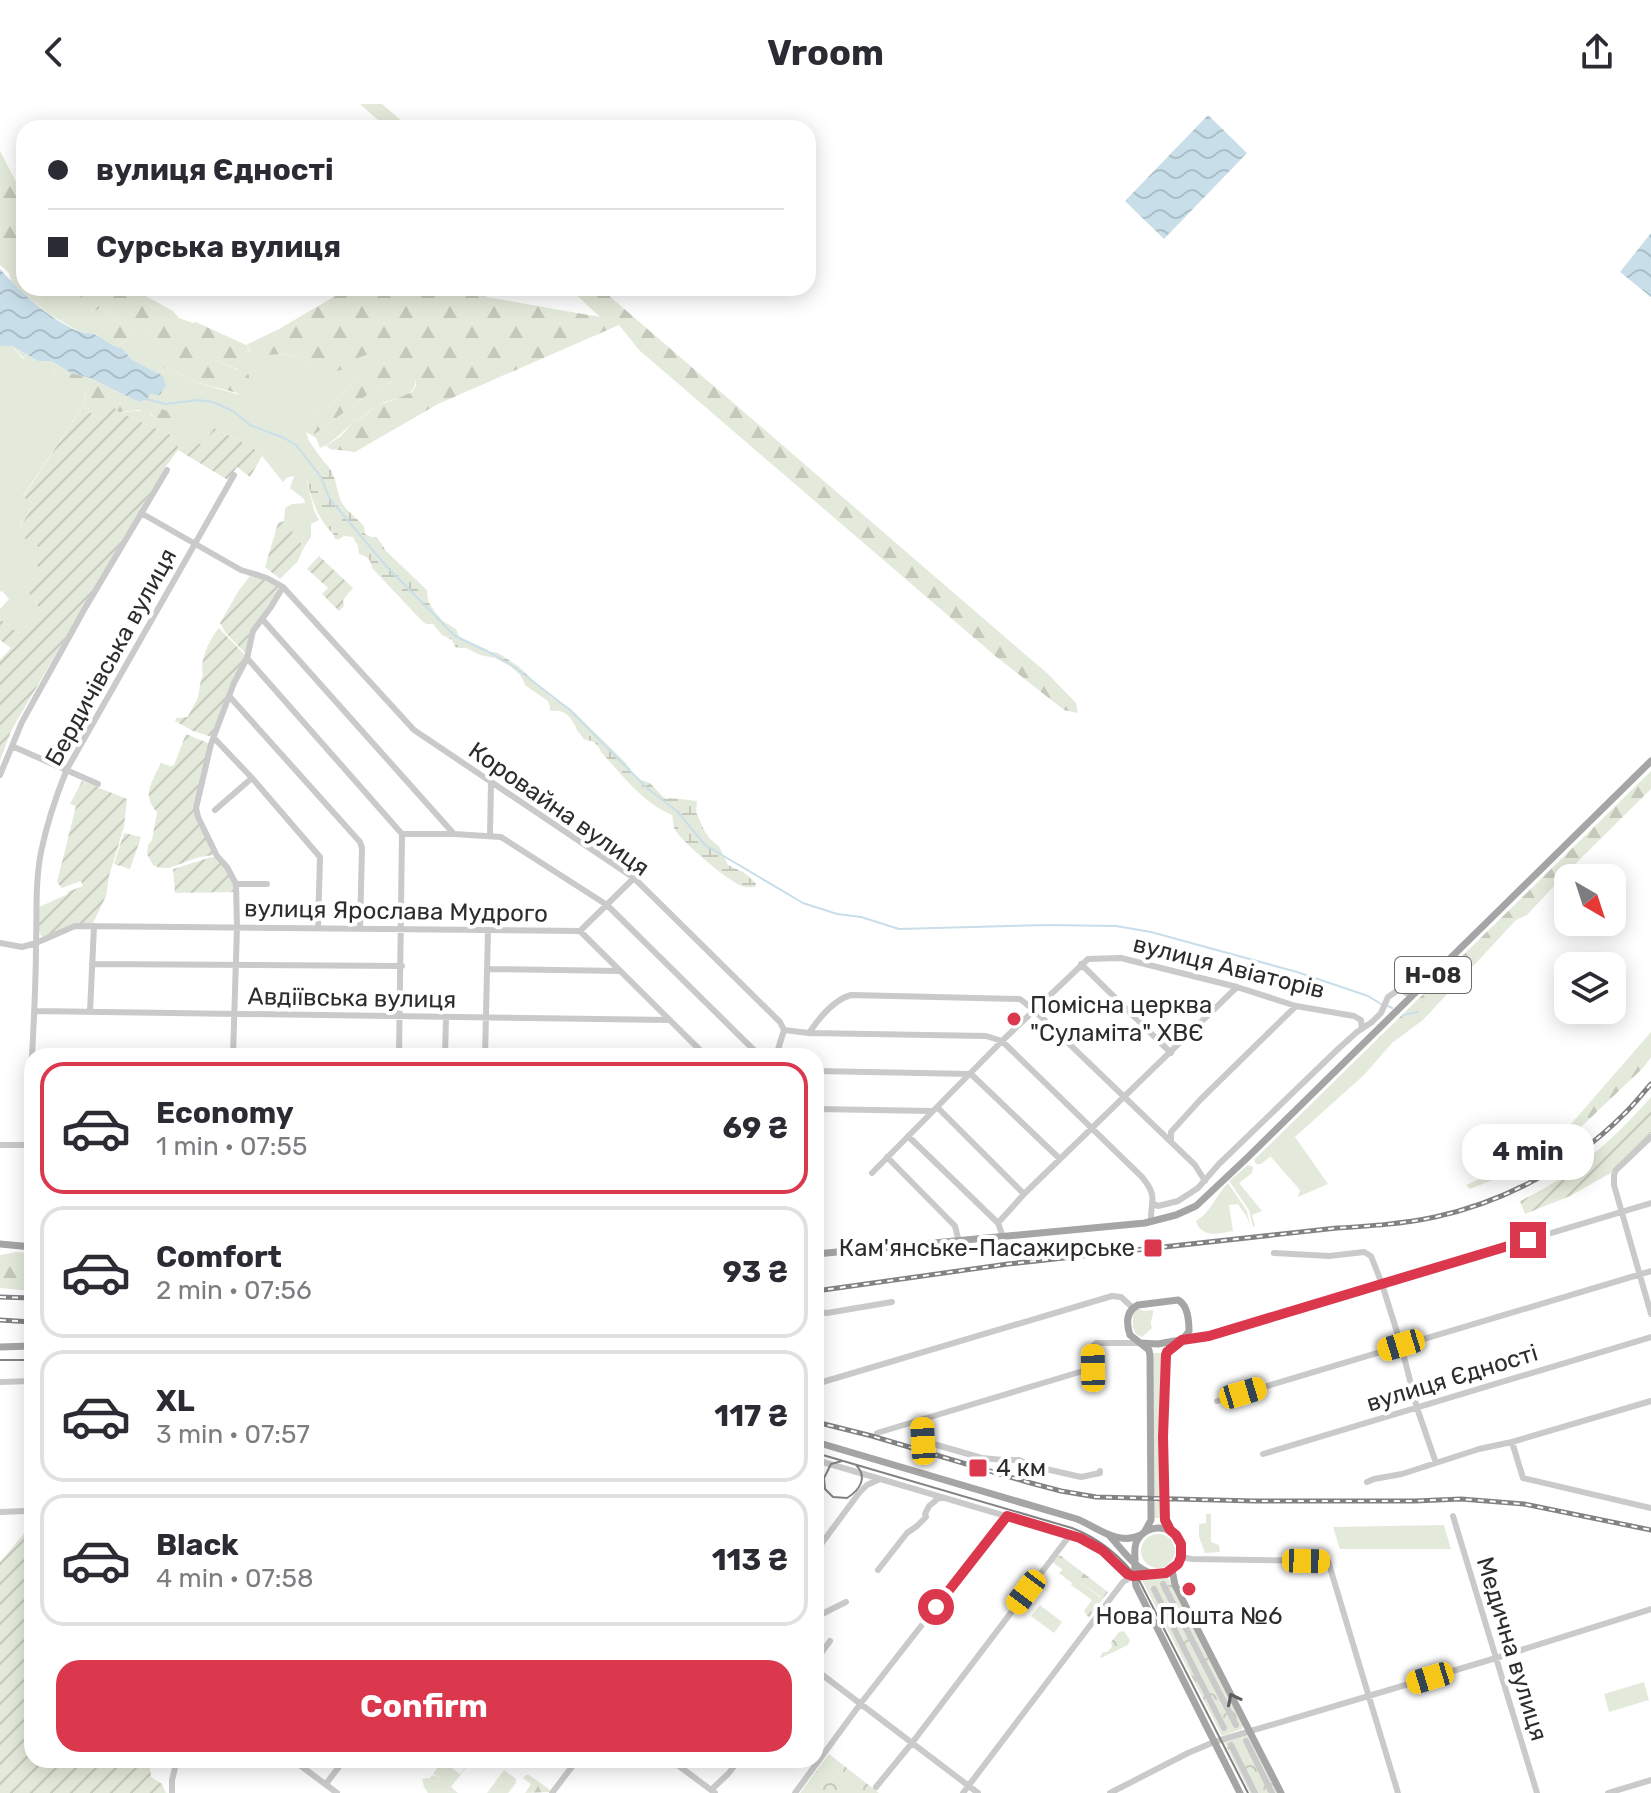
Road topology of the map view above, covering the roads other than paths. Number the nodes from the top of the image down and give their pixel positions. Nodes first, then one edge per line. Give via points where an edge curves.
1 (167, 470) dead end
2 (234, 475) dead end
3 (141, 513) junction
4 (194, 544) junction
5 (283, 587) junction
6 (263, 620) junction
7 (247, 658) junction
8 (230, 697) junction
9 (214, 738) junction
10 (12, 746) junction
11 (1651, 761) edge
12 (67, 769) junction
13 (0, 775) edge
14 (252, 778) junction
15 (491, 782) junction
16 (98, 784) dead end
17 (215, 810) dead end
18 (402, 834) junction
19 (454, 834) junction
20 (490, 835) junction
21 (634, 878) junction
22 (236, 884) junction
23 (267, 884) dead end
24 (607, 905) junction
25 (94, 926) junction
26 (237, 927) junction
27 (318, 928) junction
28 (360, 929) junction
29 (402, 929) junction
30 (488, 930) junction
31 (580, 931) junction
32 (0, 943) edge
33 (36, 943) junction
34 (92, 964) junction
35 (1081, 964) junction
36 (235, 966) junction
37 (402, 966) junction
38 (487, 969) junction
39 (620, 971) junction
40 (1237, 987) junction
41 (1411, 996) junction
42 (1296, 1006) junction
43 (34, 1011) junction
44 (1035, 1011) junction
45 (90, 1012) junction
46 (233, 1014) junction
47 (400, 1017) junction
48 (446, 1018) junction
49 (486, 1018) junction
50 (670, 1020) junction
51 (1362, 1029) junction
52 (784, 1030) junction
53 (809, 1033) junction
54 (1002, 1041) junction
55 (32, 1048) edge
56 (233, 1048) edge
57 (399, 1048) edge
58 (445, 1048) edge
59 (485, 1048) edge
60 (698, 1048) edge
61 (752, 1048) edge
62 (778, 1048) edge
63 (1171, 1053) junction
64 (824, 1071) edge
65 (971, 1074) junction
66 (1125, 1096) junction
67 (936, 1108) junction
68 (824, 1109) edge
69 (1091, 1128) junction
70 (1167, 1133) junction
71 (908, 1136) junction
72 (1651, 1137) edge
73 (0, 1145) edge
74 (24, 1145) edge
75 (887, 1157) junction
76 (1060, 1159) junction
77 (872, 1173) dead end
78 (1205, 1181) junction
79 (1024, 1194) junction
80 (1651, 1203) edge
81 (1154, 1204) junction
82 (1622, 1211) junction
83 (1151, 1222) junction
84 (998, 1223) junction
85 (1003, 1237) junction
86 (959, 1242) junction
87 (0, 1244) edge
88 (24, 1246) edge
89 (824, 1253) edge
90 (1274, 1253) dead end
91 (1651, 1271) edge
92 (1640, 1274) junction
93 (1382, 1284) junction
94 (892, 1302) dead end
95 (1133, 1308) junction
96 (824, 1313) edge
97 (1651, 1314) edge
98 (1651, 1337) edge
99 (1182, 1340) junction
100 (1138, 1343) junction
101 (1158, 1344) junction
102 (1401, 1345) junction
103 (24, 1346) edge
104 (0, 1347) edge
105 (1150, 1352) junction
106 (24, 1381) edge
107 (0, 1382) edge
108 (824, 1382) edge
109 (1217, 1401) dead end
110 (1651, 1401) edge
111 (1417, 1408) junction
112 (922, 1420) junction
113 (877, 1433) dead end
114 (1512, 1442) junction
115 (824, 1447) edge
116 (1263, 1454) dead end
117 (824, 1462) edge
118 (1436, 1463) junction
119 (1100, 1471) dead end
120 (880, 1479) junction
121 (1367, 1482) dead end
122 (940, 1497) junction
123 (1651, 1508) edge
124 (24, 1511) edge
125 (0, 1512) edge
126 (1007, 1516) junction
127 (1453, 1516) dead end
128 (1170, 1530) junction
129 (1143, 1533) junction
130 (1070, 1535) junction
131 (1109, 1535) junction
132 (824, 1540) edge
133 (1135, 1550) junction
134 (1181, 1557) junction
135 (1136, 1565) junction
136 (878, 1570) dead end
137 (1172, 1570) junction
138 (1152, 1574) junction
139 (1133, 1576) junction
140 (1163, 1584) dead end
141 (1154, 1589) dead end
142 (846, 1602) dead end
143 (1651, 1609) edge
144 (824, 1613) edge
145 (830, 1641) dead end
146 (824, 1649) edge
147 (1496, 1658) junction
148 (824, 1676) edge
149 (1369, 1697) junction
150 (861, 1703) junction
151 (1236, 1725) dead end
152 (1224, 1728) dead end
153 (1250, 1731) junction
154 (1246, 1741) dead end
155 (1214, 1742) junction
156 (912, 1743) junction
157 (1231, 1745) dead end
158 (824, 1753) edge
159 (175, 1768) edge
160 (304, 1768) edge
161 (338, 1768) edge
162 (571, 1768) edge
163 (682, 1768) edge
164 (733, 1768) edge
165 (813, 1768) edge
166 (1651, 1780) edge
167 (326, 1784) junction
168 (968, 1786) junction
169 (876, 1787) dead end
170 (713, 1792) edge
171 (172, 1793) edge
172 (337, 1793) edge
173 (552, 1793) edge
174 (795, 1793) edge
175 (963, 1793) edge
176 (978, 1793) edge
177 (1110, 1793) edge
178 (1240, 1793) edge
179 (1255, 1793) edge
180 (1272, 1793) edge
181 (1281, 1793) edge
182 (1398, 1793) edge
183 (1537, 1793) edge
184 (1608, 1793) edge

1 - 3 street
2 - 4 street, Бердичівська вулиця
3 - 4 street, Коровайна вулиця
3 - 10 street
4 - 5 street, Коровайна вулиця
4 - 12 street, Бердичівська вулиця
5 - 6 street
5 - 15 street, Коровайна вулиця via 414,730
6 - 7 street via 253,631
6 - 19 street
7 - 8 street
7 - 18 street
8 - 9 street
8 - 28 street via 360,842
9 - 14 street
9 - 22 street via 196,808
10 - 12 street
10 - 13 street
11 - 41 main road, Н-08
12 - 16 street
12 - 33 street, Бердичівська вулиця via 40,855
14 - 17 street
14 - 27 street via 320,857
15 - 20 street
15 - 21 street, Коровайна вулиця
18 - 19 street
18 - 29 street
19 - 20 street
20 - 24 street
21 - 24 street
21 - 52 street, Коровайна вулиця
22 - 23 street
22 - 26 street
24 - 31 street
24 - 61 street
25 - 26 street, вулиця Ярослава Мудрого
25 - 33 street, вулиця Ярослава Мудрого via 75,926
25 - 34 street
26 - 27 street, вулиця Ярослава Мудрого
26 - 36 street
27 - 28 street, вулиця Ярослава Мудрого
28 - 29 street, вулиця Ярослава Мудрого
29 - 30 street, вулиця Ярослава Мудрого
29 - 37 street
30 - 31 street, вулиця Ярослава Мудрого
30 - 38 street
31 - 39 street, вулиця Ярослава Мудрого
32 - 33 street
33 - 43 street, Бердичівська вулиця
34 - 36 street
34 - 45 street
35 - 40 street, вулиця Авіаторів via 1121,958
35 - 44 street
35 - 63 street
36 - 37 street
36 - 46 street
37 - 47 street
38 - 39 street
38 - 49 street
39 - 50 street, вулиця Ярослава Мудрого
40 - 42 street, вулиця Авіаторів
40 - 63 street
41 - 51 street via 1400,989 1391,994 1381,1013
41 - 83 main road, Н-08 via 1196,1206
42 - 51 street, вулиця Авіаторів via 1354,1016
42 - 70 street
43 - 45 street, Авдіївська вулиця
43 - 55 street, Бердичівська вулиця
44 - 53 street via 1015,998 851,995 839,1000
44 - 54 street
44 - 66 street
45 - 46 street, Авдіївська вулиця
46 - 47 street, Авдіївська вулиця
46 - 56 street
47 - 48 street, Авдіївська вулиця
47 - 57 street
48 - 49 street, Авдіївська вулиця
48 - 58 street
49 - 50 street, Авдіївська вулиця
49 - 59 street
50 - 60 street, вулиця Ярослава Мудрого
51 - 78 street
52 - 53 street
52 - 62 street
53 - 54 street via 986,1036
54 - 65 street
54 - 69 street
63 - 66 street
64 - 65 street
65 - 67 street
65 - 76 street
66 - 69 street
66 - 70 street
67 - 68 street
67 - 71 street
67 - 79 street
69 - 76 street
69 - 81 street via 1142,1177
70 - 78 street
71 - 75 street
71 - 84 street
72 - 82 street via 1614,1175
73 - 74 street
75 - 77 street
75 - 86 street via 955,1226
76 - 79 street
78 - 81 street via 1178,1201
79 - 84 street
80 - 82 street
81 - 83 street
82 - 92 street
82 - 93 street
83 - 85 main road, Н-08
84 - 85 street
85 - 86 main road, Н-08
86 - 89 main road, Н-08
87 - 88 main road
90 - 93 street via 1364,1252 1371,1256
91 - 92 street
92 - 97 street
92 - 102 street
93 - 99 street
93 - 102 street
94 - 96 street
95 - 99 main road via 1183,1302 1189,1331
95 - 100 main road via 1128,1330
95 - 108 street via 1112,1296
98 - 111 street, вулиця Єдності
99 - 101 main road
99 - 128 main road via 1167,1352 1165,1361 1164,1497
100 - 101 main road
100 - 105 main road
100 - 112 street via 1096,1343 1093,1368
101 - 105 main road
102 - 109 street
102 - 111 street
103 - 104 main road
105 - 129 main road via 1151,1520
106 - 107 street
110 - 114 street
111 - 116 street, вулиця Єдності
111 - 118 street
112 - 113 street
112 - 119 street via 923,1441 982,1458 1019,1460 1081,1477
114 - 118 street
114 - 123 street via 1523,1478
115 - 131 main road via 1077,1519
117 - 120 street
118 - 121 street
120 - 122 street
120 - 132 street via 859,1493
122 - 126 street
122 - 136 street
124 - 125 street
126 - 130 street
126 - 150 street
127 - 147 street, Медична вулиця
128 - 129 main road via 1157,1527
128 - 134 main road via 1181,1544
129 - 131 main road via 1127,1539
129 - 133 main road
130 - 139 street via 1091,1543
130 - 156 street
131 - 135 main road
133 - 135 main road
133 - 138 main road via 1139,1565
134 - 137 main road
134 - 149 street via 1328,1561
135 - 138 main road
135 - 139 main road
137 - 138 main road
153 -> 137 main road
138 - 139 street
139 - 155 main road
139 - 168 street via 1123,1582
140 - 151 street
141 - 152 street
142 - 144 street
143 - 147 street
145 - 146 street
147 - 149 street
147 - 183 street, Медична вулиця
148 - 150 street
149 - 153 street
149 - 182 street
150 - 156 street
150 - 158 street
153 - 155 street
153 - 181 main road
154 - 180 street
155 - 177 street
155 - 178 main road
156 - 168 street
156 - 169 street
157 - 179 street
159 - 171 street
160 - 167 street
161 - 167 street
162 - 173 street
163 - 170 street
164 - 170 street
165 - 174 street
166 - 184 street
167 - 172 street
168 - 175 street
168 - 176 street

